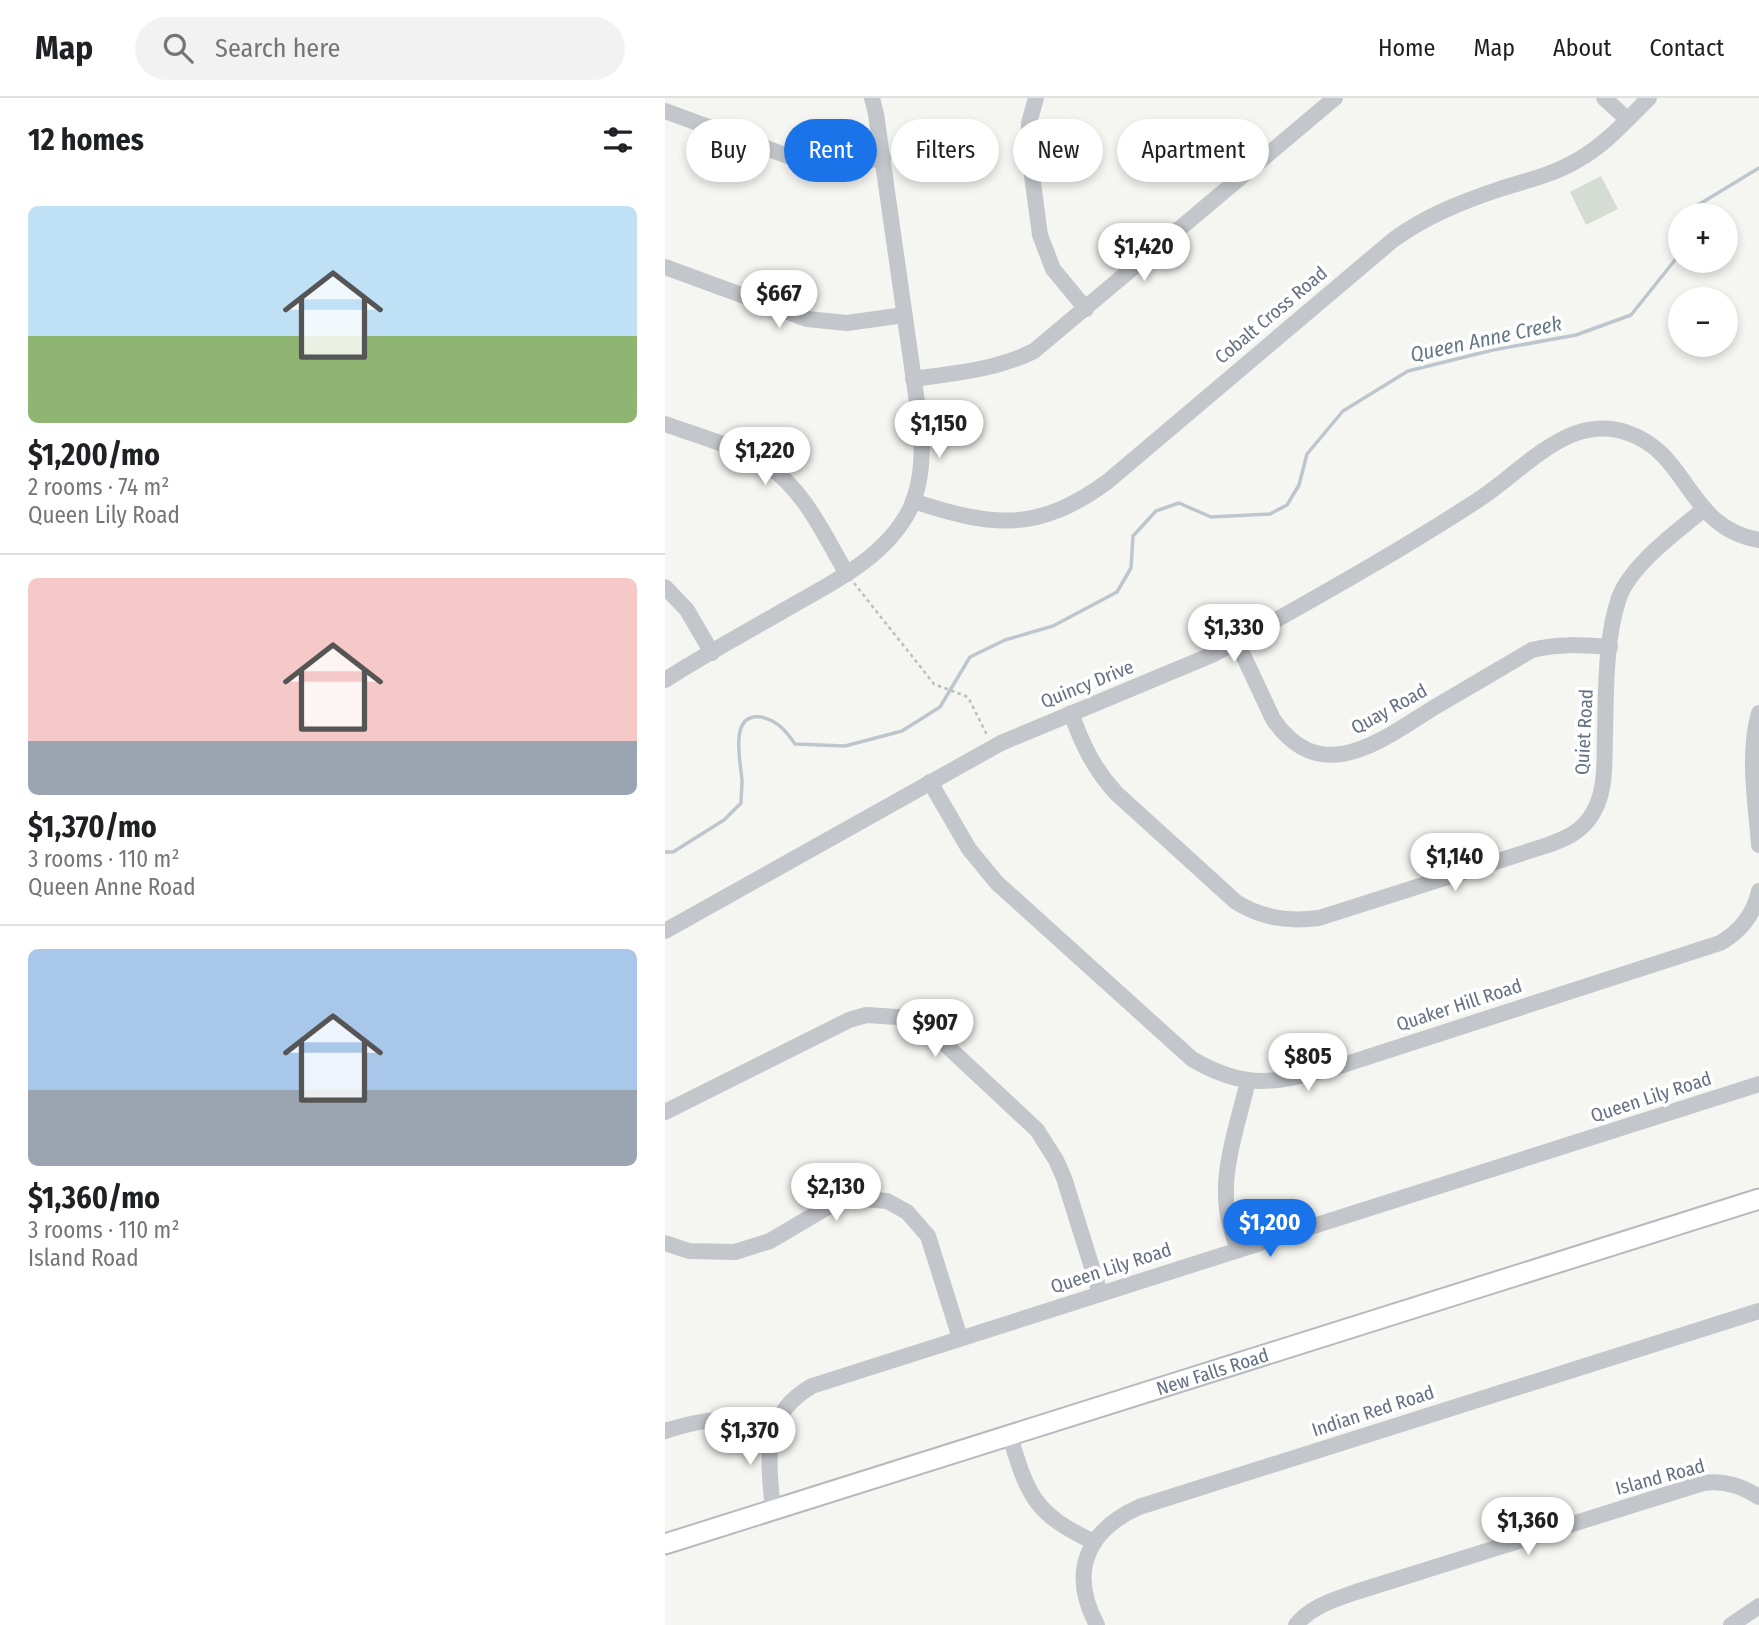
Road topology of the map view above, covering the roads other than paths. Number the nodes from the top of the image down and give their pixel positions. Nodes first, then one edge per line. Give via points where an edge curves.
1 (872, 98) edge
2 (1036, 98) edge
3 (1333, 98) edge
4 (1604, 98) edge
5 (1649, 98) edge
6 (665, 111) edge
7 (1627, 119) junction
8 (883, 158) junction
9 (665, 267) edge
10 (1086, 309) junction
11 (905, 315) junction
12 (913, 379) junction
13 (665, 424) edge
14 (913, 501) junction
15 (1703, 510) junction
16 (1759, 540) edge
17 (847, 574) junction
18 (665, 587) edge
19 (1237, 642) junction
20 (1610, 647) junction
21 (712, 653) junction
22 (665, 680) edge
23 (1071, 713) junction
24 (1759, 713) edge
25 (930, 782) junction
26 (1759, 845) edge
27 (1759, 891) edge
28 (665, 930) edge
29 (1248, 1081) junction
30 (1759, 1084) edge
31 (665, 1112) edge
32 (1759, 1199) edge
33 (665, 1243) edge
34 (1238, 1250) junction
35 (1100, 1293) junction
36 (1759, 1311) edge
37 (960, 1338) junction
38 (773, 1429) junction
39 (665, 1431) edge
40 (1010, 1436) junction
41 (1759, 1497) edge
42 (773, 1510) junction
43 (1094, 1542) junction
44 (665, 1544) edge
45 (1758, 1610) edge
46 (1097, 1625) edge
47 (1296, 1625) edge
48 (1731, 1625) edge

1 - 8 street
2 - 10 street via 1029,153 1041,235 1053,269
3 - 10 street
4 - 7 street
5 - 7 street, Cobalt Cross Road
6 - 8 street via 804,162 840,165
7 - 14 street, Cobalt Cross Road via 1600,145 1570,164 1415,224 1082,500 1050,513 1001,521 966,517
8 - 11 street
9 - 11 street via 807,319 847,323
10 - 12 street via 1019,359
11 - 12 street
12 - 14 street via 922,447
13 - 17 street via 752,457 783,478 802,500
14 - 17 street via 885,544
15 - 16 street, Quincy Drive via 1737,534
15 - 19 street, Quincy Drive via 1659,450 1619,430 1588,429 1550,447 1429,531
15 - 20 street, Quiet Road via 1647,559 1624,587
17 - 21 street
18 - 21 street via 687,610
19 - 20 street, Quay Road via 1280,730 1301,746 1333,755 1381,742 1532,650
19 - 23 street, Quincy Drive
20 - 23 street, Quiet Road via 1602,791 1581,828 1545,846 1308,919 1260,915 1226,894 1099,774
21 - 22 street
23 - 25 street, Quincy Drive
24 - 26 street via 1753,763
25 - 28 street, Quincy Drive
25 - 29 street, Quaker Hill Road via 969,849 997,883 1182,1052 1215,1072
27 - 29 street, Quaker Hill Road via 1748,919 1720,943 1336,1067 1289,1079
29 - 34 street via 1225,1193
30 - 34 street, Queen Lily Road
31 - 35 street via 849,1020 873,1015 916,1023 932,1032 1042,1136 1064,1178
32 - 40 main road, New Falls Road
33 - 37 street via 689,1251 735,1252 771,1241 850,1198 887,1201 924,1229
34 - 35 street, Queen Lily Road
35 - 37 street, Queen Lily Road
36 - 43 street, Indian Red Road via 1139,1507 1110,1522
37 - 38 street, Queen Lily Road via 812,1386 791,1402
38 - 39 street via 719,1418
38 - 42 street via 769,1449
40 - 42 main road, New Falls Road
40 - 43 street via 1032,1496 1045,1513
41 - 47 street, Island Road via 1728,1484 1703,1483 1356,1592 1325,1603
42 - 44 main road, New Falls Road
43 - 46 street via 1087,1559 1085,1587
45 - 48 street

